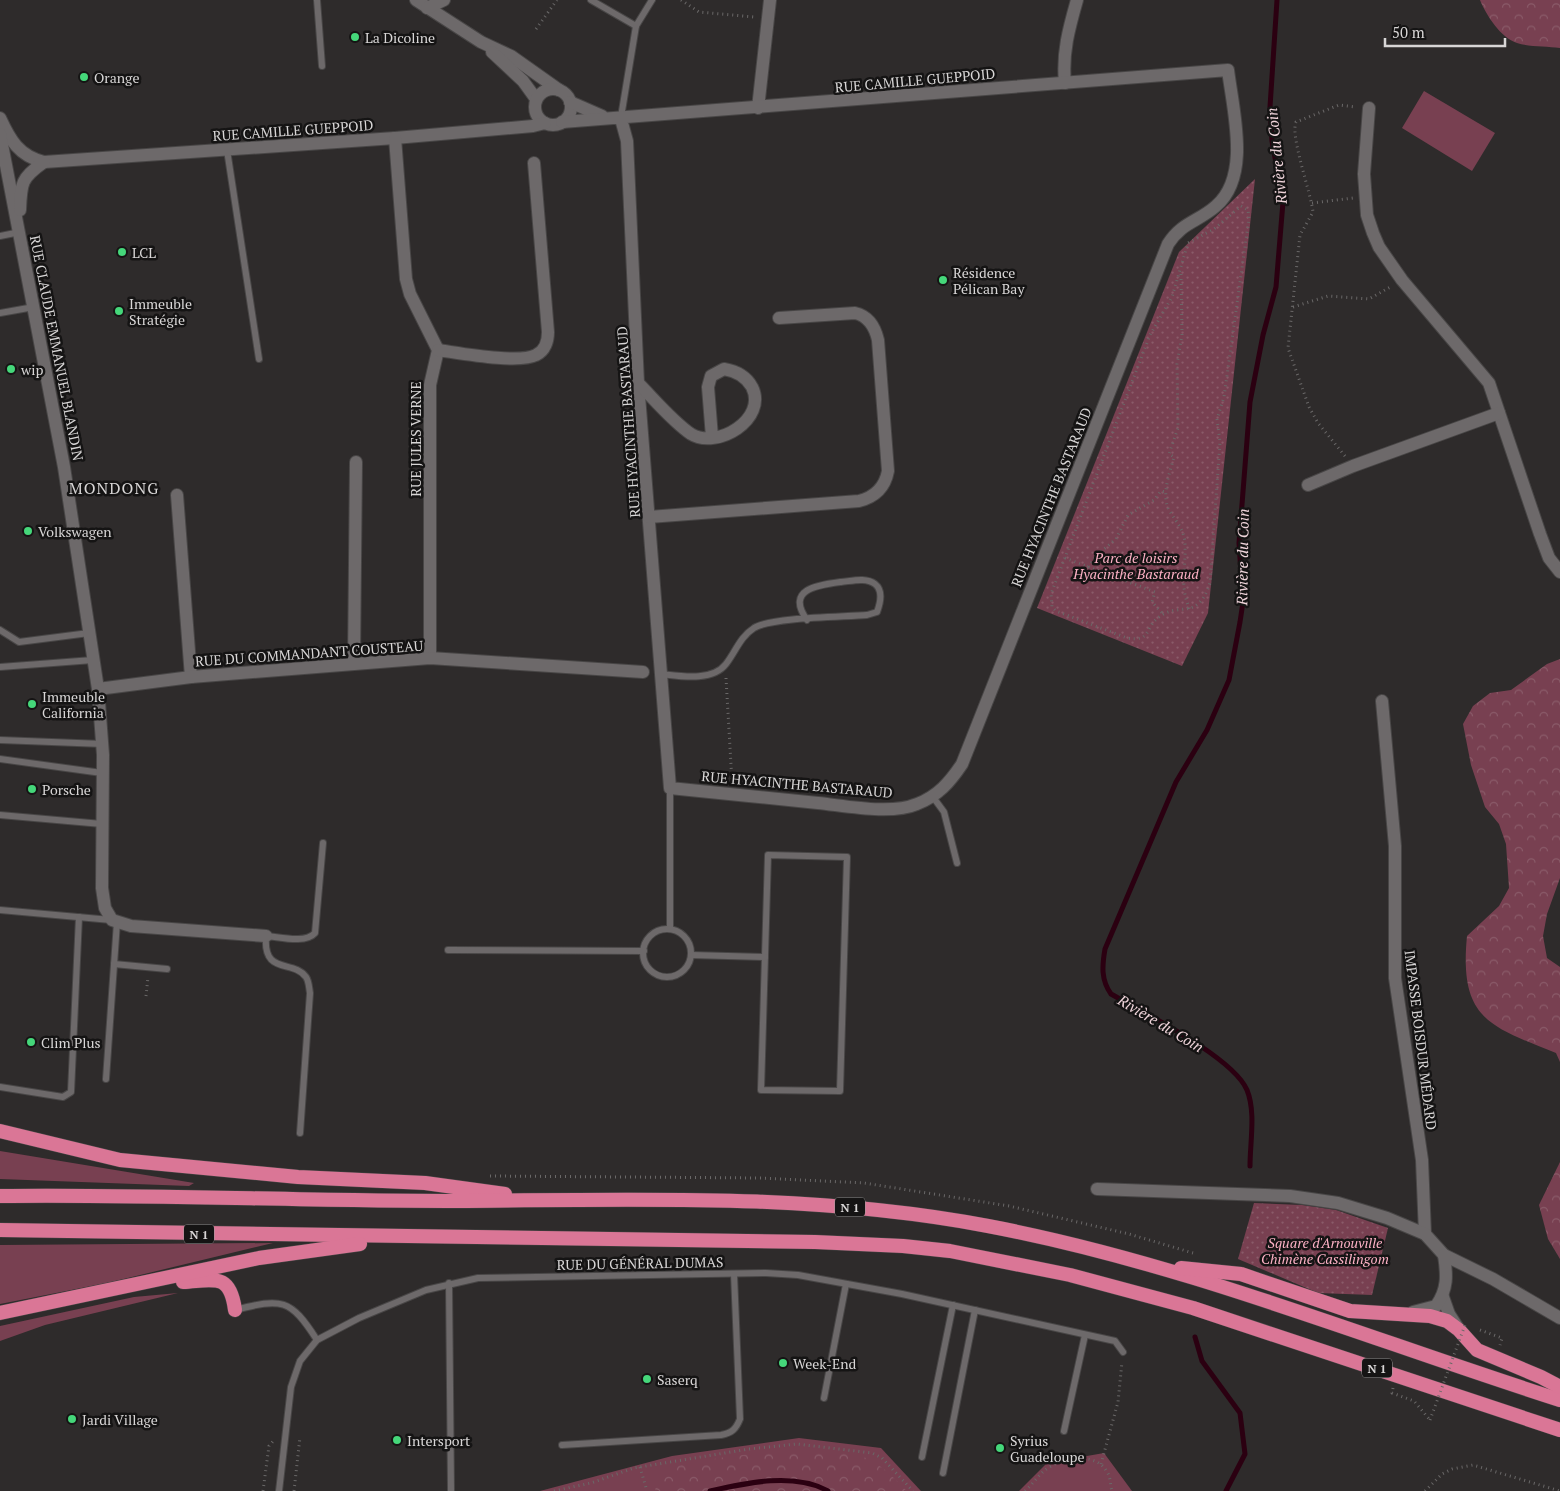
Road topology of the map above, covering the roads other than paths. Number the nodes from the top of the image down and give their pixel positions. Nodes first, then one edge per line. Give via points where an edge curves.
1 (317, 0) edge
2 (416, 0) edge
3 (444, 0) edge
4 (591, 0) edge
5 (652, 0) edge
6 (770, 0) edge
7 (1077, 0) edge
8 (427, 8) junction
9 (636, 26) junction
10 (481, 42) junction
11 (322, 66) dead end
12 (1228, 70) joint
13 (1065, 83) junction
14 (559, 90) junction
15 (536, 99) junction
16 (570, 102) junction
17 (758, 108) junction
18 (1369, 108) road end
19 (604, 117) junction
20 (0, 118) edge
21 (621, 119) junction
22 (562, 122) junction
23 (545, 123) junction
24 (395, 138) junction
25 (1, 142) edge
26 (227, 150) junction
27 (44, 162) junction
28 (534, 163) dead end
29 (20, 232) junction
30 (0, 236) edge
31 (34, 307) junction
32 (0, 313) edge
33 (779, 318) dead end
34 (438, 350) junction
35 (259, 359) dead end
36 (638, 383) junction
37 (1499, 413) junction
38 (712, 438) junction
39 (356, 462) dead end
40 (1308, 485) dead end
41 (177, 495) dead end
42 (649, 517) junction
43 (1560, 572) edge
44 (807, 620) junction
45 (0, 630) edge
46 (89, 633) junction
47 (430, 658) junction
48 (93, 660) junction
49 (354, 663) junction
50 (0, 667) edge
51 (643, 672) dead end
52 (661, 674) junction
53 (191, 677) junction
54 (98, 689) junction
55 (1382, 701) dead end
56 (0, 740) edge
57 (103, 744) junction
58 (0, 759) edge
59 (102, 773) junction
60 (670, 788) junction
61 (932, 797) junction
62 (0, 815) edge
63 (102, 824) junction
64 (323, 843) dead end
65 (957, 863) dead end
66 (0, 910) edge
67 (79, 917) junction
68 (115, 921) junction
69 (670, 930) junction
70 (266, 936) junction
71 (448, 950) dead end
72 (644, 951) junction
73 (691, 955) junction
74 (765, 957) junction
75 (114, 964) junction
76 (167, 969) dead end
77 (106, 1079) dead end
78 (0, 1087) edge
79 (0, 1131) edge
80 (300, 1132) dead end
81 (1097, 1189) dead end
82 (0, 1196) edge
83 (538, 1200) junction
84 (0, 1230) edge
85 (1425, 1234) junction
86 (397, 1238) junction
87 (1444, 1255) junction
88 (1156, 1267) junction
89 (734, 1274) junction
90 (140, 1284) junction
91 (449, 1284) junction
92 (846, 1284) junction
93 (1443, 1297) junction
94 (953, 1305) junction
95 (235, 1310) joint
96 (974, 1310) junction
97 (0, 1313) edge
98 (1405, 1314) junction
99 (1560, 1318) edge
100 (1462, 1327) junction
101 (1085, 1335) junction
102 (317, 1340) junction
103 (1123, 1352) road end
104 (1560, 1388) edge
105 (824, 1398) dead end
106 (1560, 1400) edge
107 (1560, 1430) edge
108 (1064, 1431) dead end
109 (562, 1445) dead end
110 (922, 1457) dead end
111 (943, 1473) dead end
112 (279, 1491) edge
113 (451, 1491) edge

1 - 11 lane
2 - 8 street
3 - 8 street
4 - 9 lane
5 - 9 lane
6 - 17 street
7 - 13 street via 1066,41
8 - 10 street
9 - 21 lane
10 - 14 street via 512,56
10 - 15 street via 523,81
12 - 13 street, RUE CAMILLE GUEPPOID
12 - 61 street, RUE HYACINTHE BASTARAUD via 1238,162 1231,190 1215,207 1180,229 1168,244 962,764 950,782
13 - 17 street, RUE CAMILLE GUEPPOID
14 - 15 street via 548,89
14 - 16 street
15 - 23 street via 536,115
16 - 19 street
16 - 22 street via 570,112
17 - 21 street, RUE CAMILLE GUEPPOID
18 - 37 street via 1365,197 1367,215 1379,247 1402,280 1489,383
19 - 21 street, RUE CAMILLE GUEPPOID
19 - 22 street
20 - 27 street, RUE CAMILLE GUEPPOID via 17,149
21 - 36 street, RUE HYACINTHE BASTARAUD via 627,141
22 - 23 street
23 - 24 street, RUE CAMILLE GUEPPOID
24 - 26 street, RUE CAMILLE GUEPPOID
24 - 34 street via 406,279 410,294
25 - 29 street, RUE CLAUDE EMMANUEL BLANDIN
26 - 27 street, RUE CAMILLE GUEPPOID
26 - 35 lane
27 - 29 street via 25,176 22,183
28 - 34 street via 548,332 545,346 535,356 526,358
29 - 30 lane
29 - 31 street, RUE CLAUDE EMMANUEL BLANDIN
31 - 32 lane
31 - 46 street, RUE CLAUDE EMMANUEL BLANDIN via 64,467
33 - 42 street via 854,313 864,317 873,327 878,340 888,471 880,490 860,501
34 - 47 street, RUE JULES VERNE via 430,385
36 - 38 street via 691,434
36 - 42 street, RUE HYACINTHE BASTARAUD
37 - 40 street
37 - 43 street via 1549,558
38 - 38 street via 738,427 755,406 756,399 749,382 732,371 718,371 708,382
39 - 49 street
41 - 53 street
42 - 52 street, RUE HYACINTHE BASTARAUD
44 - 44 lane via 877,612 880,591 876,584 866,580 816,585 805,590 800,599 800,610
44 - 52 lane via 774,621 754,628 738,642 725,665 713,673
45 - 46 lane via 19,642
46 - 48 street, RUE CLAUDE EMMANUEL BLANDIN
47 - 49 street, RUE DU COMMANDANT COUSTEAU
47 - 51 street, RUE DU COMMANDANT COUSTEAU
48 - 50 lane
48 - 54 street, RUE CLAUDE EMMANUEL BLANDIN
49 - 53 street, RUE DU COMMANDANT COUSTEAU
52 - 60 street, RUE HYACINTHE BASTARAUD
53 - 54 street, RUE DU COMMANDANT COUSTEAU
54 - 57 street, RUE CLAUDE EMMANUEL BLANDIN
55 - 85 street, IMPASSE BOISDUR MÉDARD via 1395,846 1395,978 1422,1160
56 - 57 lane
57 - 59 street, RUE CLAUDE EMMANUEL BLANDIN
58 - 59 lane
59 - 63 street, RUE CLAUDE EMMANUEL BLANDIN
60 - 61 street, RUE HYACINTHE BASTARAUD via 876,808 903,808
60 - 69 lane
61 - 65 lane via 944,812
62 - 63 lane
63 - 68 street, RUE CLAUDE EMMANUEL BLANDIN via 102,898
64 - 70 lane via 315,933 305,938
66 - 67 lane
67 - 68 lane
67 - 78 lane via 71,1092 63,1097
68 - 70 street via 131,926
68 - 75 lane
69 - 72 lane via 662,930 649,938
69 - 73 lane via 683,935
70 - 80 lane via 266,949 272,960 306,977 310,993
71 - 72 lane
72 - 73 lane via 644,959 652,971 666,977 685,969
73 - 74 lane
74 - 74 lane via 768,855 847,857 840,1091 761,1090
75 - 76 lane
75 - 77 lane
79 - 83 highway via 120,1160 298,1177 425,1183
81 - 85 street via 1316,1198 1387,1218
82 - 83 highway, N 1 via 299,1201
83 - 88 highway, N 1 via 832,1205 986,1225
84 - 86 highway, N 1
85 - 87 street
86 - 90 highway via 259,1258
86 - 107 highway, N 1 via 815,1242 950,1251 1070,1275 1193,1308
87 - 93 street via 1447,1282
87 - 99 street via 1494,1279
88 - 98 highway via 1241,1274 1350,1311
88 - 106 highway, N 1
89 - 91 lane, RUE DU GÉNÉRAL DUMAS via 478,1278
89 - 92 lane, RUE DU GÉNÉRAL DUMAS via 798,1275
89 - 109 lane via 740,1419 737,1427 721,1436
90 - 95 highway via 224,1282 231,1289
90 - 97 highway
91 - 102 lane, RUE DU GÉNÉRAL DUMAS via 426,1290 359,1318
91 - 113 lane
92 - 94 lane, RUE DU GÉNÉRAL DUMAS
92 - 105 lane
93 - 98 street via 1436,1306
93 - 100 street via 1449,1314
94 - 96 lane, RUE DU GÉNÉRAL DUMAS
94 - 110 lane
95 - 102 lane via 260,1303 288,1305 299,1313
96 - 101 lane, RUE DU GÉNÉRAL DUMAS
96 - 111 lane
98 - 100 highway via 1430,1316
100 - 104 highway via 1477,1350 1542,1376
101 - 103 lane, RUE DU GÉNÉRAL DUMAS via 1116,1341
101 - 108 lane
102 - 112 lane, RUE DU GÉNÉRAL DUMAS via 308,1349 294,1376

